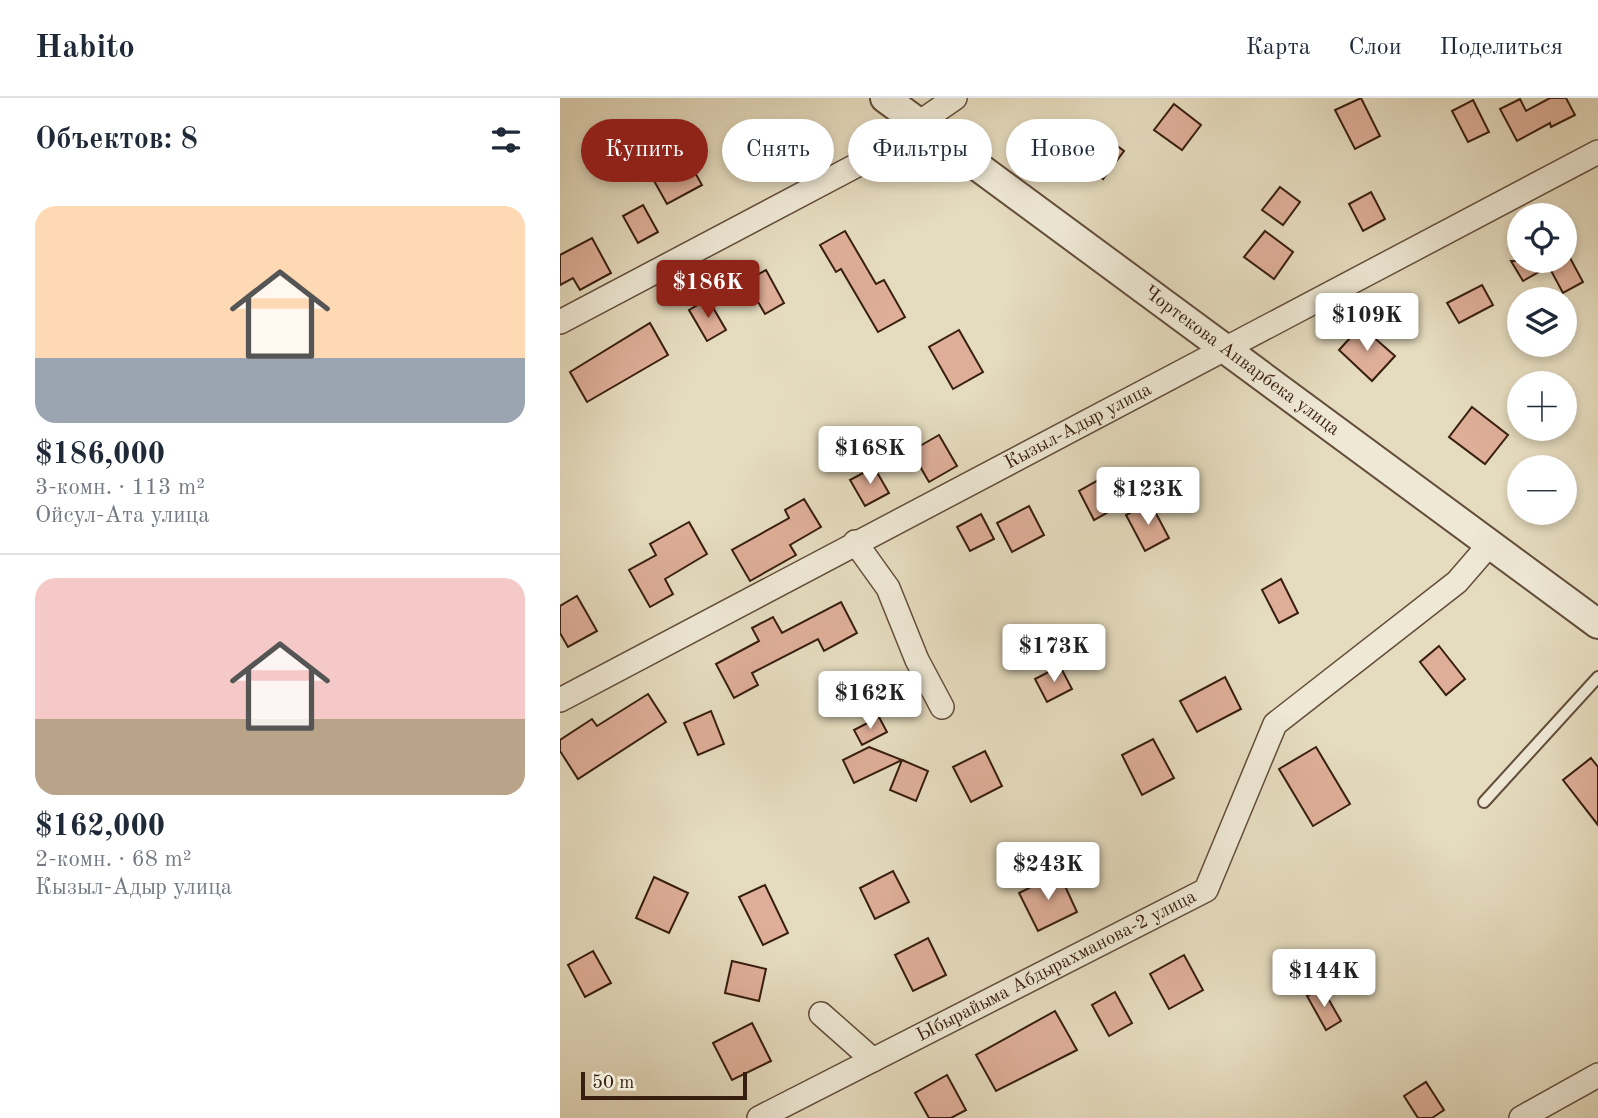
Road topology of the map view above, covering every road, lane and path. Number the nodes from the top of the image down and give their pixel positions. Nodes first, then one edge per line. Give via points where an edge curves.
1 (885, 98) edge
2 (955, 98) edge
3 (913, 119) edge
4 (924, 119) edge
5 (1598, 152) edge
6 (848, 170) edge
7 (992, 178) edge
8 (560, 322) edge
9 (1225, 350) junction
10 (855, 542) junction
11 (1489, 545) junction
12 (1598, 624) edge
13 (1598, 677) edge
14 (560, 700) edge
15 (942, 707) dead end
16 (1484, 803) dead end
17 (821, 1014) dead end
18 (873, 1060) junction
19 (1598, 1075) edge
20 (759, 1118) edge
21 (1521, 1118) edge

1 - 3 street, Чортекова Анварбека улица
2 - 4 street
5 - 9 street, Кызыл-Адыр улица
6 - 8 street
7 - 9 street, Чортекова Анварбека улица
9 - 10 street, Кызыл-Адыр улица
9 - 11 street, Чортекова Анварбека улица
10 - 14 street, Кызыл-Адыр улица
10 - 15 street via 888,588
11 - 12 street, Чортекова Анварбека улица
11 - 18 street, Ыбырайыма Абдырахманова-2 улица via 1457,582 1275,724 1206,890
13 - 16 lane
17 - 18 street
18 - 20 street, Ыбырайыма Абдырахманова-2 улица
19 - 21 street

